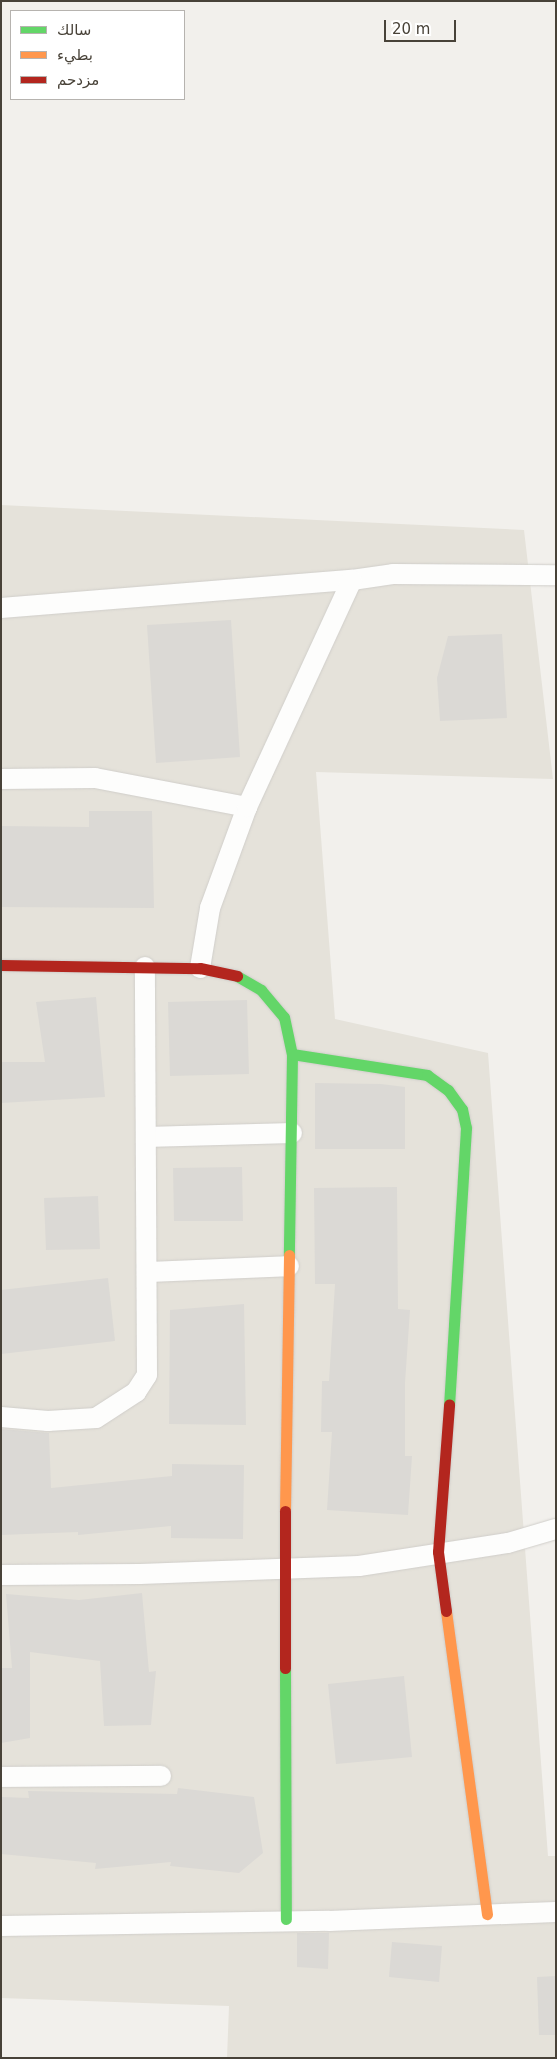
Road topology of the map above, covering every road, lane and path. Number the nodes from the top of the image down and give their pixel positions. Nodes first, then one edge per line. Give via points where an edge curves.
1 (556, 575) edge
2 (352, 580) junction
3 (1, 608) edge
4 (1, 779) edge
5 (247, 807) junction
6 (1, 965) edge
7 (145, 967) junction
8 (200, 968) junction
9 (292, 1054) junction
10 (292, 1133) junction
11 (146, 1137) junction
12 (289, 1266) junction
13 (147, 1272) junction
14 (1, 1417) edge
15 (556, 1529) edge
16 (438, 1552) junction
17 (284, 1570) junction
18 (1, 1575) edge
19 (161, 1776) dead end
20 (1, 1778) edge
21 (556, 1912) edge
22 (487, 1914) junction
23 (286, 1919) junction
24 (1, 1926) edge

1 - 2 street via 393,574
2 - 3 street
2 - 5 street
4 - 5 street via 95,778
5 - 8 street via 210,908
6 - 7 street
7 - 8 street
7 - 11 street
8 - 9 street via 235,975 261,990 284,1016
9 - 10 street
9 - 16 street via 427,1075 448,1090 462,1109 466,1128
10 - 11 street
10 - 12 street
11 - 13 street
12 - 13 street
12 - 17 street
13 - 14 street via 147,1375 136,1392 96,1418 48,1422
15 - 16 street via 508,1543
16 - 17 street via 359,1566
16 - 22 street
17 - 18 street
17 - 23 street
19 - 20 street
21 - 22 street
22 - 23 street via 329,1921
23 - 24 street

